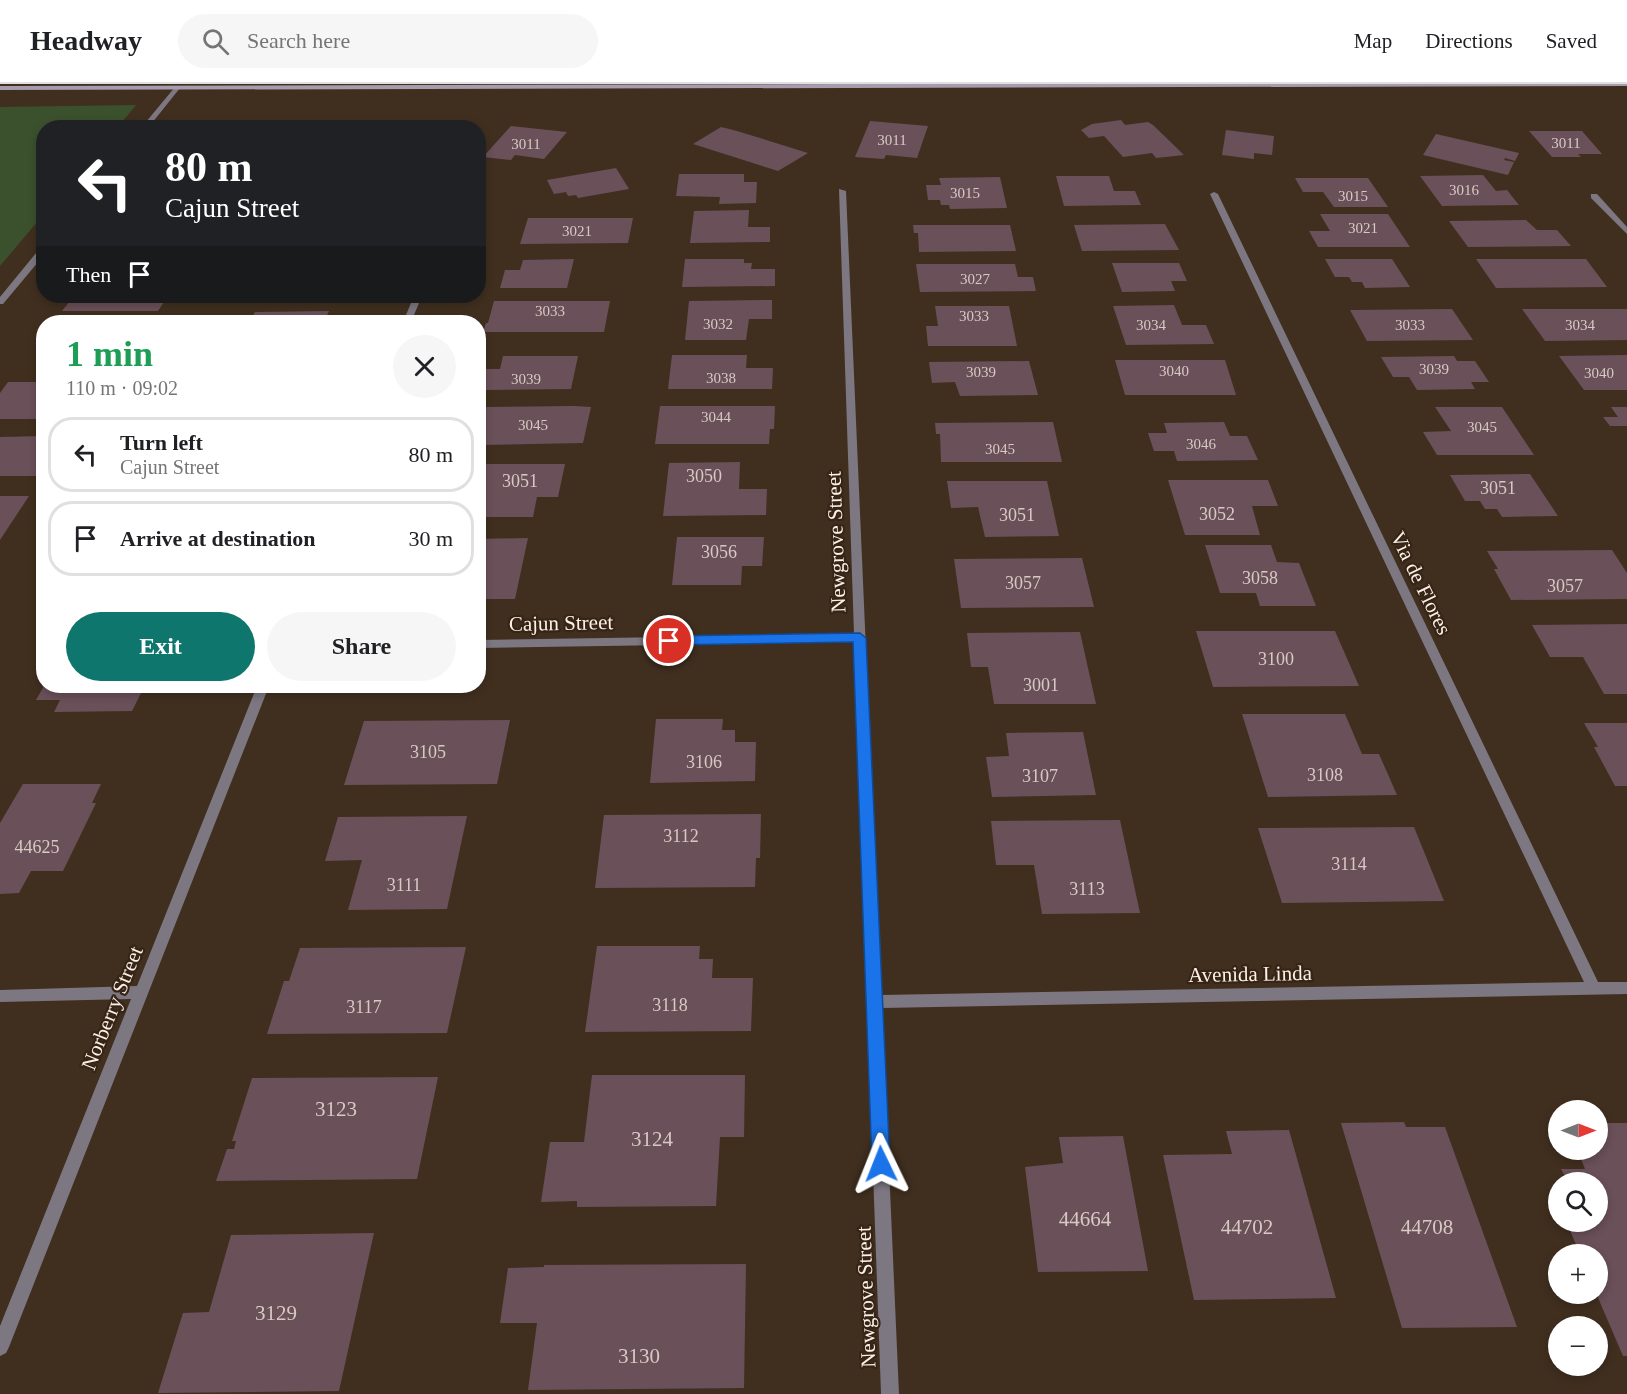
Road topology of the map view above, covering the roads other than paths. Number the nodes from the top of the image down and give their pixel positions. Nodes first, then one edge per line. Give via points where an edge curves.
1 (1627, 84) edge
2 (954, 85) edge
3 (0, 88) edge
4 (177, 88) junction
5 (151, 120) edge
6 (843, 191) dead end
7 (1214, 194) dead end
8 (1594, 196) dead end
9 (1627, 232) edge
10 (36, 259) edge
11 (0, 302) edge
12 (860, 638) junction
13 (486, 644) edge
14 (259, 693) edge
15 (1627, 988) edge
16 (1594, 989) junction
17 (141, 992) junction
18 (0, 996) edge
19 (874, 1002) junction
20 (0, 1347) edge
21 (890, 1394) edge

1 - 2 main road
2 - 4 main road
3 - 4 main road
4 - 5 street
6 - 12 street, Newgrove Street
7 - 16 street, Via de Flores
8 - 9 street
10 - 11 street
12 - 13 street, Cajun Street
12 - 19 street, Newgrove Street
14 - 17 street, Norberry Street
15 - 16 street, Avenida Linda
16 - 19 street, Avenida Linda
17 - 18 street
17 - 20 street, Norberry Street
19 - 21 street, Newgrove Street

